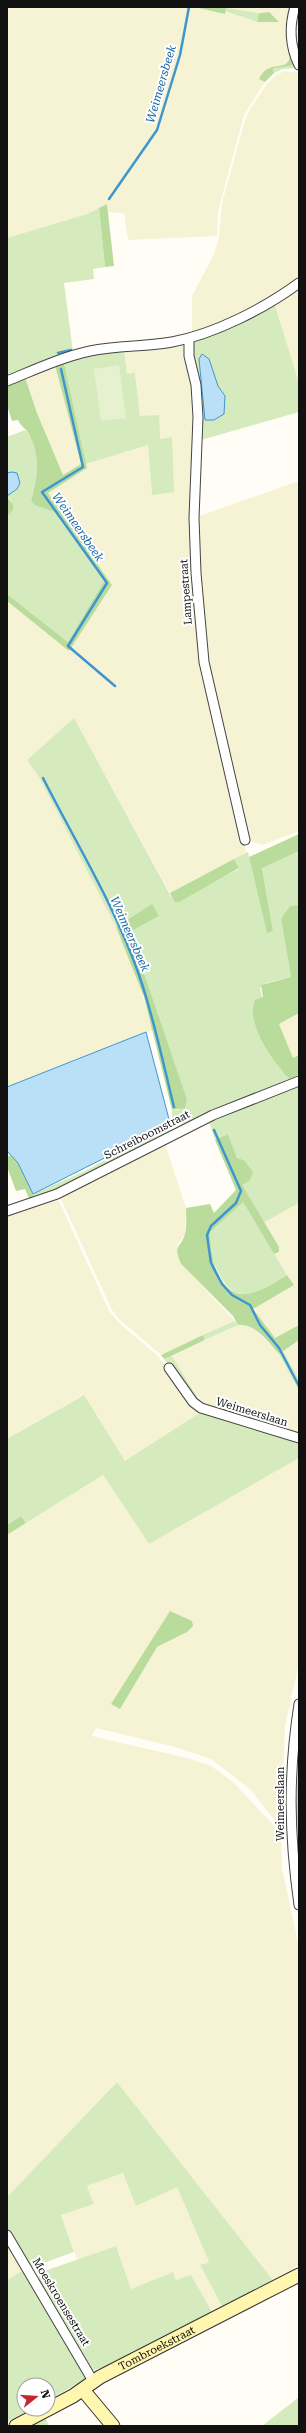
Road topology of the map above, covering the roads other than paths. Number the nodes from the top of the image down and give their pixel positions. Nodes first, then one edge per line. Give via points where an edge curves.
1 (295, 7) edge
2 (299, 65) edge
3 (299, 283) edge
4 (189, 338) junction
5 (7, 381) edge
6 (245, 840) dead end
7 (299, 1081) edge
8 (7, 1211) edge
9 (169, 1368) dead end
10 (299, 1438) edge
11 (299, 1704) edge
12 (299, 1905) edge
13 (7, 2235) edge
14 (299, 2275) edge
15 (93, 2382) junction
16 (83, 2390) junction
17 (16, 2426) edge
18 (113, 2426) edge

1 - 2 street via 291,30 292,45
3 - 4 street via 254,311
4 - 5 street via 90,351
4 - 6 street, Lampestraat via 189,356 196,385 198,417 194,518 204,662
7 - 8 street, Schreiboomstraat via 213,1115 57,1194
9 - 10 street, Weimeerslaan via 200,1408
11 - 12 street, Weimeerslaan via 291,1781 290,1827
13 - 15 street, Moeskroensestraat
14 - 15 street, Tombroekstraat
15 - 16 street, Tombroekstraat
16 - 17 street, Tombroekstraat
16 - 18 street

